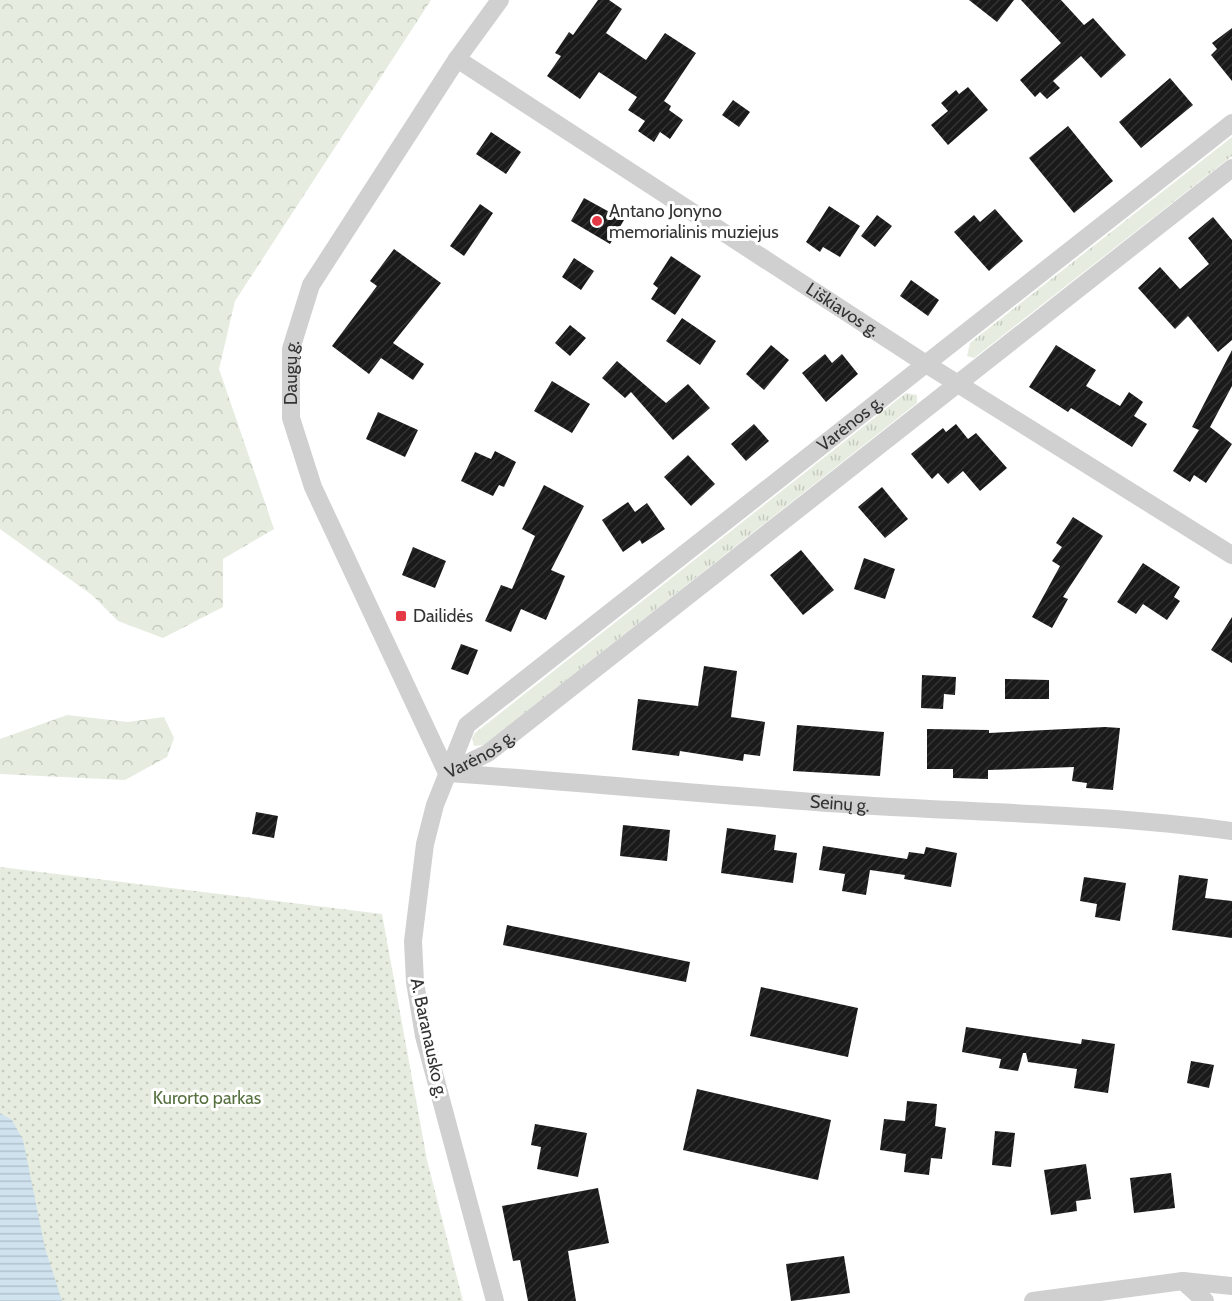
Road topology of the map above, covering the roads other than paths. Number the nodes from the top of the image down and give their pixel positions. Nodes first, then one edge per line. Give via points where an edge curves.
1 (500, 0) edge
2 (457, 59) junction
3 (1232, 123) edge
4 (1232, 168) edge
5 (926, 364) junction
6 (959, 383) junction
7 (1232, 555) edge
8 (447, 773) junction
9 (1232, 831) edge
10 (1183, 1281) junction
11 (1232, 1286) edge
12 (495, 1301) edge
13 (1032, 1301) edge
14 (1204, 1301) edge

1 - 2 street, Daugų g.
2 - 5 street, Liškiavos g.
2 - 8 street, Daugų g. via 311,285 296,326 289,372 291,418 313,487
3 - 5 street, Varėnos g.
4 - 6 street, Varėnos g.
5 - 6 street, Liškiavos g.
5 - 8 street, Varėnos g. via 467,725
6 - 7 street, Liškiavos g.
6 - 8 street, Varėnos g. via 488,753
8 - 9 street, Seinų g. via 873,806 1059,814
8 - 12 street, A. Baranausko g. via 425,844 413,941 416,982 424,1036
10 - 11 street
10 - 13 street
10 - 14 street

